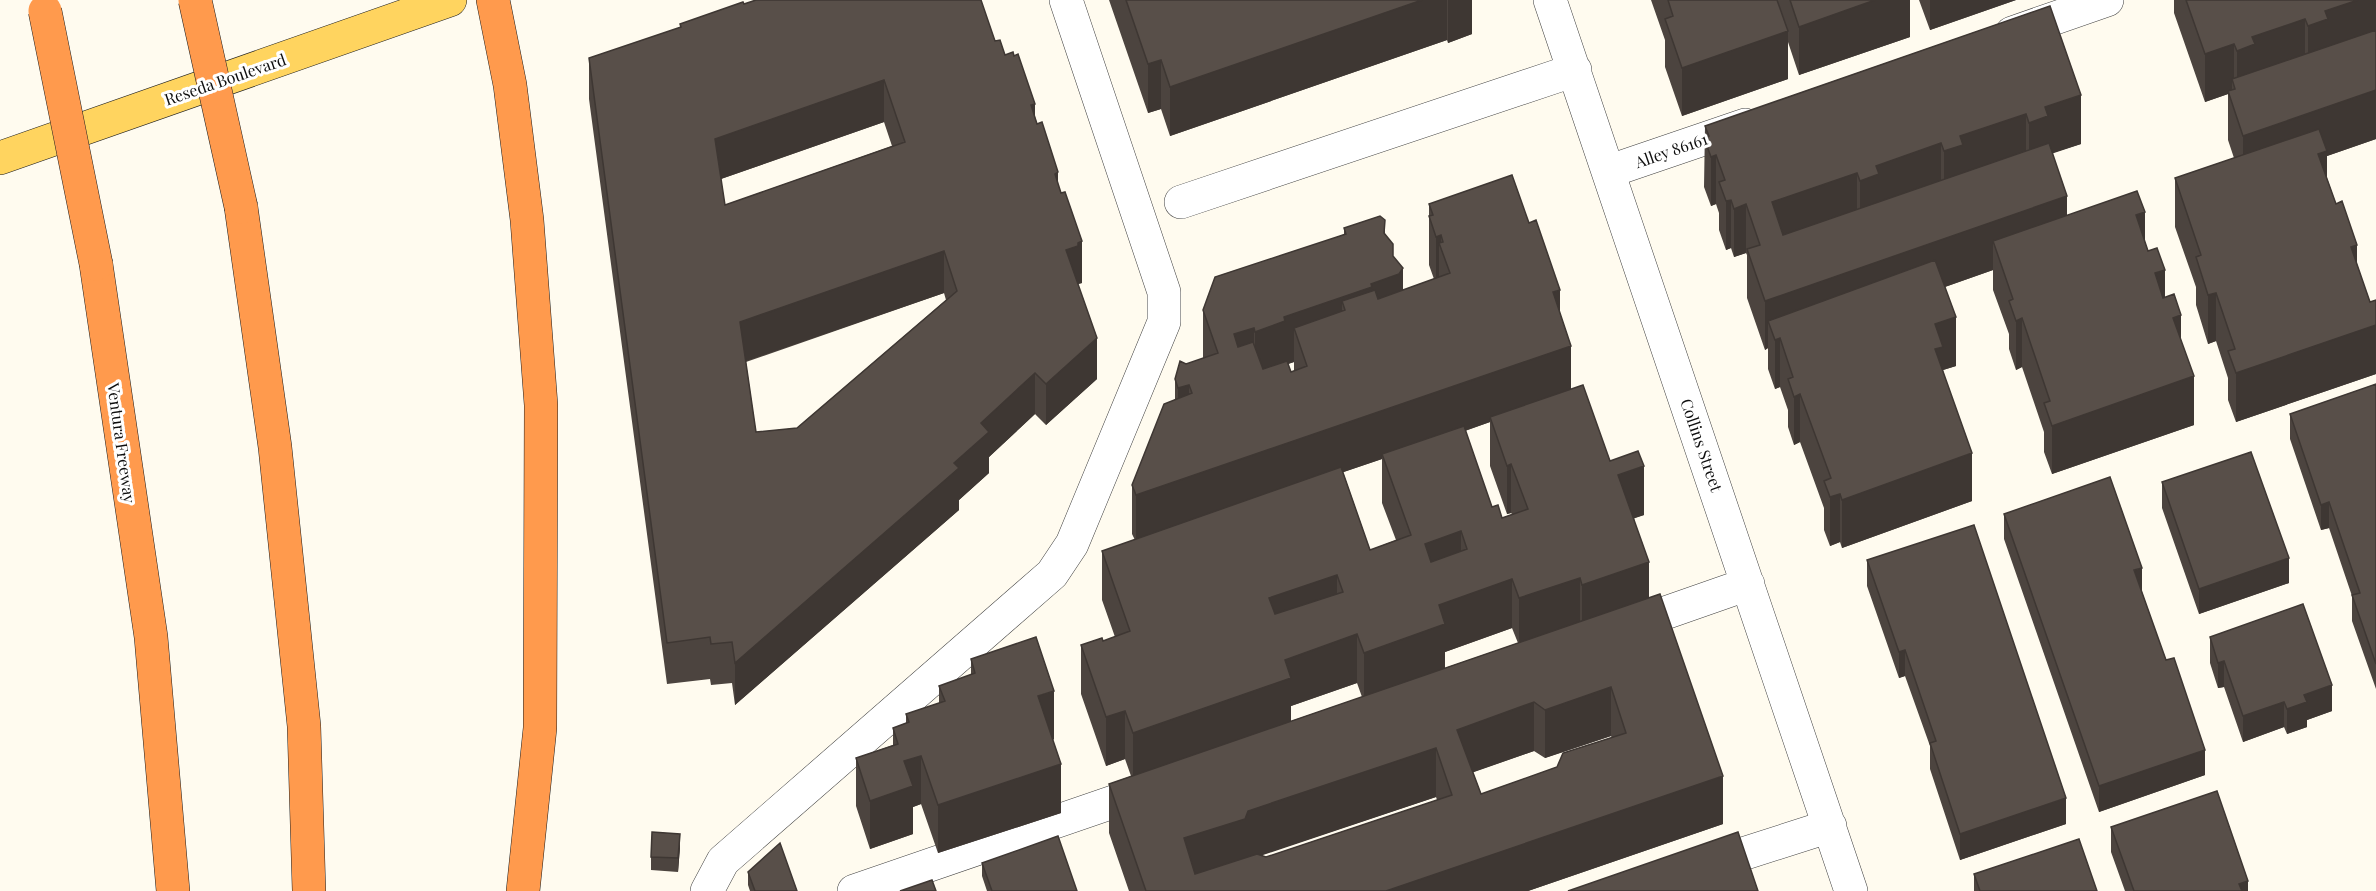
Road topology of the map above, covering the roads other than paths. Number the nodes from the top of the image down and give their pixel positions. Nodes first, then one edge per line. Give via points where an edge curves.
1 (195, 0) edge
2 (450, 0) edge
3 (493, 0) edge
4 (1066, 0) edge
5 (1550, 0) edge
6 (2107, 0) edge
7 (44, 6) edge
8 (1985, 42) edge
9 (1575, 70) junction
10 (1775, 114) edge
11 (0, 158) edge
12 (1610, 171) junction
13 (1181, 202) dead end
14 (1748, 584) junction
15 (1602, 635) edge
16 (1183, 778) edge
17 (1830, 826) junction
18 (173, 891) edge
19 (309, 891) edge
20 (523, 891) edge
21 (707, 891) edge
22 (854, 891) edge
23 (1627, 891) edge
24 (1851, 891) edge

1 - 19 highway, bridge via 241,207 275,447 304,726
2 - 11 main road, Reseda Boulevard
3 - 20 highway via 510,85 523,186 541,405 540,728
4 - 21 street via 1164,292 1164,322 1072,544 1052,574 723,861
5 - 9 street, Collins Street
6 - 8 street
7 - 18 highway, Ventura Freeway, bridge via 96,264 151,637
9 - 12 street, Collins Street
9 - 13 street
10 - 12 street, Alley 86161
12 - 14 street, Collins Street
14 - 15 street
14 - 17 street, Collins Street
16 - 22 street
17 - 23 street
17 - 24 street, Collins Street

